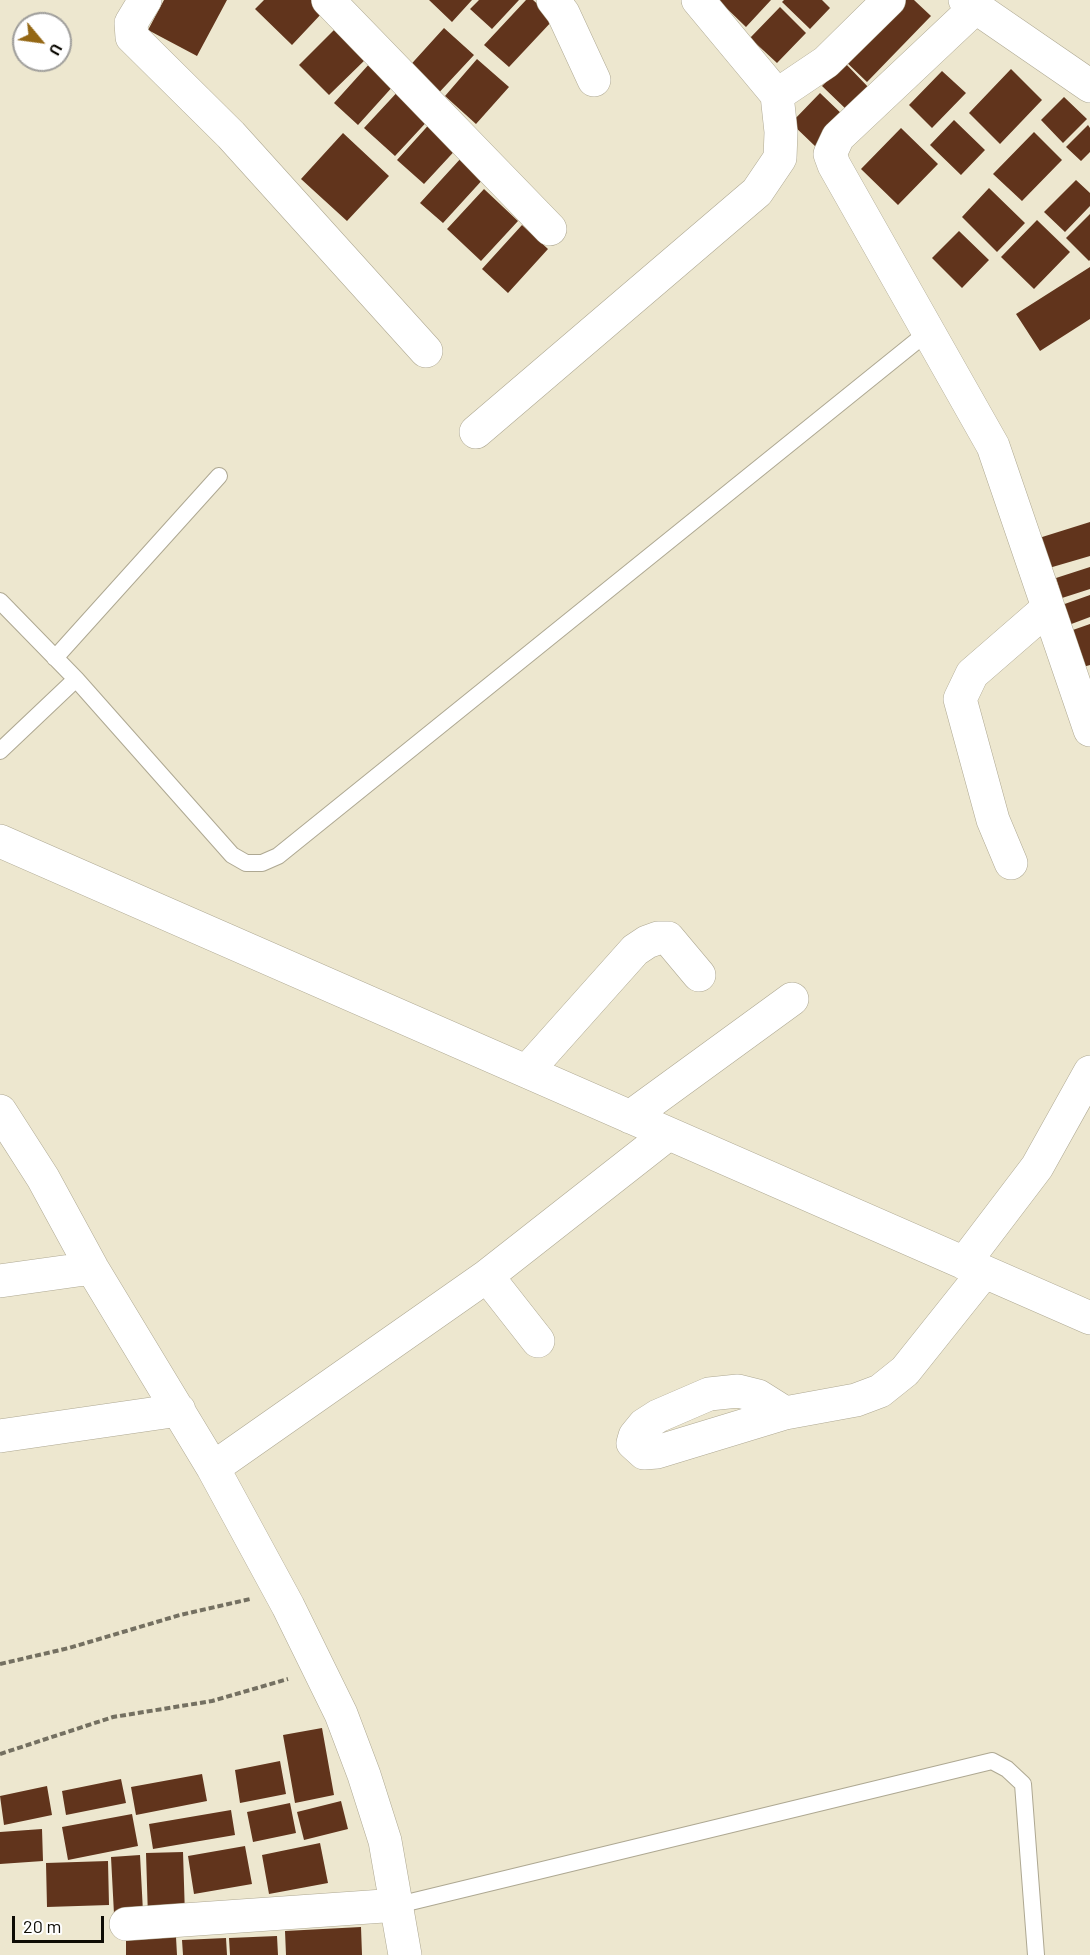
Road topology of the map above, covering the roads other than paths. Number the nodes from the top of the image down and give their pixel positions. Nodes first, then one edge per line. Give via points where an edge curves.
1 (145, 0) edge
2 (328, 0) edge
3 (553, 0) edge
4 (698, 0) edge
5 (889, 0) edge
6 (979, 5) edge
7 (594, 80) dead end
8 (1090, 86) edge
9 (777, 95) junction
10 (550, 229) dead end
11 (929, 331) junction
12 (426, 351) dead end
13 (476, 432) dead end
14 (219, 476) dead end
15 (0, 601) edge
16 (1048, 608) junction
17 (55, 658) junction
18 (76, 679) junction
19 (1090, 730) edge
20 (0, 751) edge
21 (0, 841) edge
22 (1011, 863) dead end
23 (699, 975) dead end
24 (792, 999) dead end
25 (527, 1071) junction
26 (1090, 1072) edge
27 (0, 1111) edge
28 (630, 1117) junction
29 (668, 1134) junction
30 (974, 1267) junction
31 (92, 1268) junction
32 (487, 1276) junction
33 (0, 1281) edge
34 (1090, 1318) edge
35 (538, 1341) dead end
36 (179, 1410) junction
37 (785, 1413) dead end
38 (0, 1436) edge
39 (213, 1468) junction
40 (398, 1905) junction
41 (126, 1924) dead end
42 (405, 1955) edge
43 (1036, 1955) edge

1 - 12 street via 131,23 132,37 231,135
2 - 10 street
3 - 7 street
4 - 9 street
5 - 9 street via 826,62
6 - 8 street
6 - 11 street via 838,137 830,154
9 - 13 street via 780,158 758,192
11 - 16 street via 993,446
11 - 18 lane via 278,856 262,863 246,863 232,855
14 - 17 lane
15 - 17 lane
16 - 19 street
16 - 22 street via 972,674 960,699 993,820
17 - 18 lane
18 - 20 lane
21 - 25 street
23 - 25 street via 668,938 646,942
24 - 28 street
25 - 28 street
26 - 30 street via 1037,1167
27 - 31 street via 43,1178
28 - 29 street
29 - 30 street
29 - 32 street
30 - 34 street
30 - 37 street via 905,1371 880,1391 856,1400
31 - 33 street
31 - 36 street
32 - 35 street
32 - 39 street
36 - 38 street
36 - 39 street
39 - 40 street via 341,1714 385,1841
40 - 41 street
40 - 42 street
40 - 43 lane via 992,1761 1023,1784

